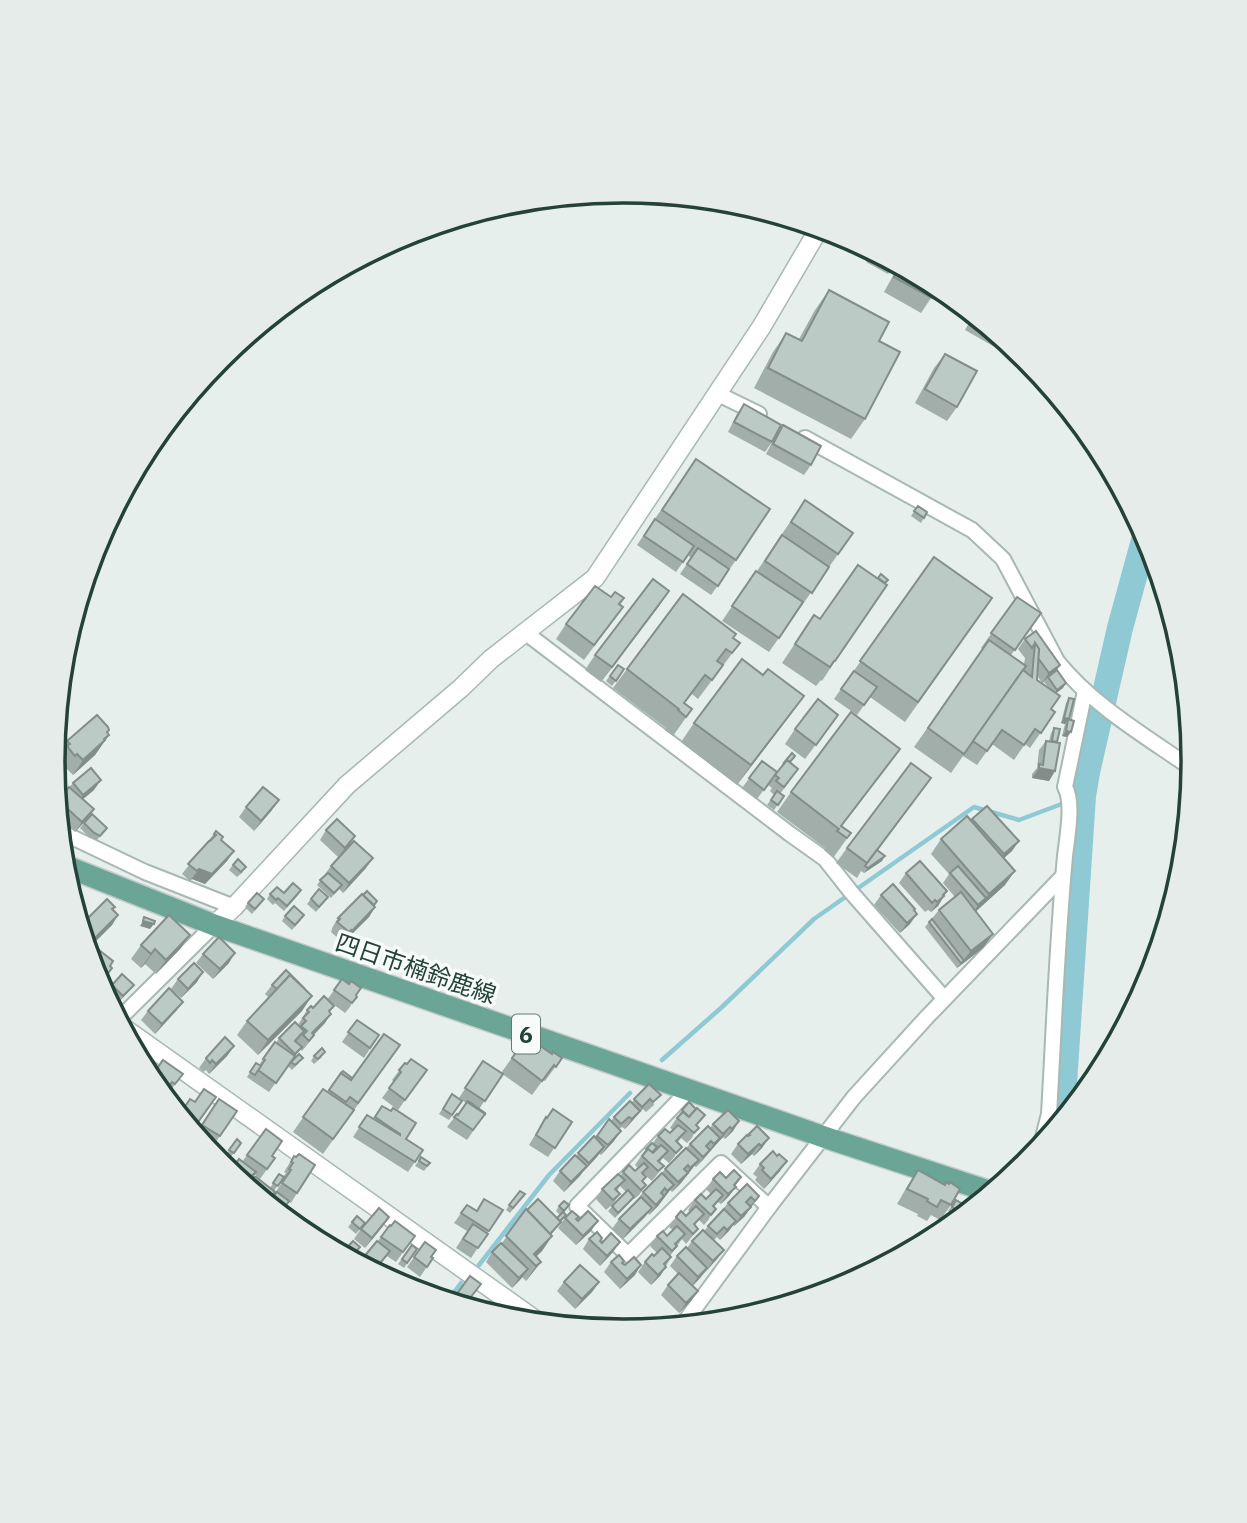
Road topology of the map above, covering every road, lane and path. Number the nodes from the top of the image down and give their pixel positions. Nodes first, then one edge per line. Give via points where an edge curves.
1 (815, 237) edge
2 (718, 394) junction
3 (774, 422) edge
4 (796, 433) edge
5 (526, 633) junction
6 (1089, 693) junction
7 (1182, 762) edge
8 (70, 836) edge
9 (75, 870) edge
10 (1063, 876) junction
11 (234, 907) junction
12 (214, 925) junction
13 (944, 998) junction
14 (125, 1014) edge
15 (139, 1038) edge
16 (689, 1090) junction
17 (1045, 1128) edge
18 (824, 1137) junction
19 (983, 1190) edge
20 (769, 1207) junction
21 (523, 1311) edge
22 (689, 1316) edge

1 - 2 street
2 - 3 street
2 - 5 street via 595,578
4 - 6 street via 972,530 1003,559 1057,661
5 - 11 street via 347,785
5 - 13 street via 825,859
6 - 7 street
6 - 10 street via 1065,787 1069,801
8 - 11 street
9 - 12 main road, 四日市楠鈴鹿線 / 6
10 - 13 street
10 - 17 street
11 - 12 street
12 - 14 street
12 - 16 main road, 四日市楠鈴鹿線 / 6
13 - 18 street
15 - 21 street
16 - 18 main road, 四日市楠鈴鹿線 / 6
16 - 20 street via 577,1206 628,1255 721,1163
18 - 19 main road, 四日市楠鈴鹿線 / 6
18 - 20 street
20 - 22 street

